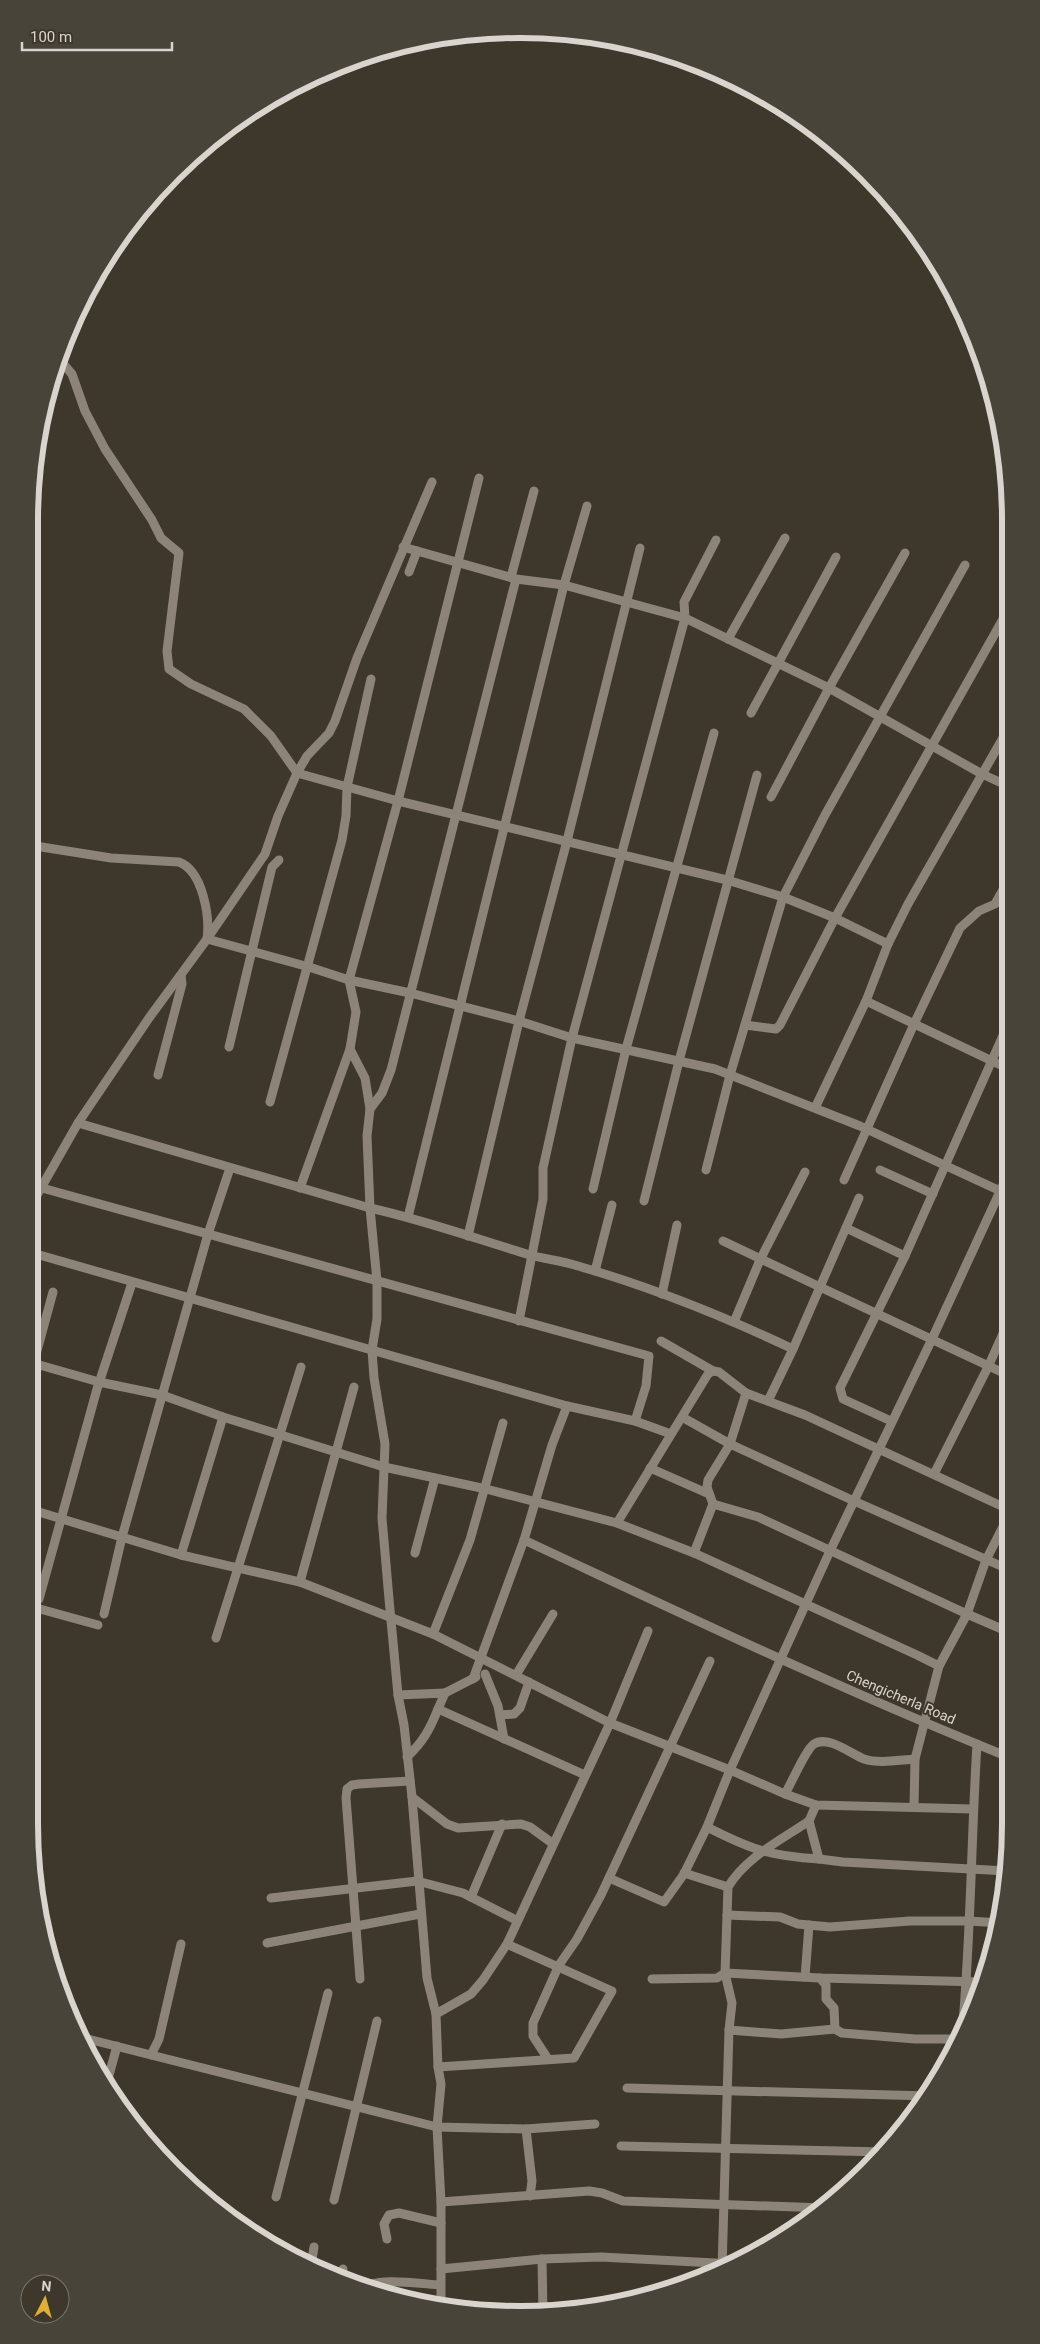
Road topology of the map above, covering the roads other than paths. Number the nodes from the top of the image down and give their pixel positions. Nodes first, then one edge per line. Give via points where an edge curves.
1 (63, 364) edge
2 (480, 478) dead end
3 (432, 482) dead end
4 (534, 491) dead end
5 (587, 506) dead end
6 (785, 538) dead end
7 (716, 540) dead end
8 (404, 547) junction
9 (640, 548) dead end
10 (417, 550) junction
11 (905, 553) dead end
12 (836, 557) dead end
13 (458, 562) junction
14 (966, 565) dead end
15 (409, 572) dead end
16 (514, 578) junction
17 (564, 585) junction
18 (627, 602) junction
19 (684, 618) junction
20 (1002, 623) edge
21 (728, 639) junction
22 (779, 664) junction
23 (371, 679) dead end
24 (829, 688) junction
25 (751, 713) dead end
26 (879, 717) junction
27 (714, 733) dead end
28 (1002, 739) edge
29 (933, 746) junction
30 (297, 773) junction
31 (982, 774) junction
32 (757, 775) dead end
33 (1002, 783) edge
34 (347, 787) junction
35 (772, 797) dead end
36 (398, 802) junction
37 (456, 816) junction
38 (504, 825) junction
39 (567, 841) junction
40 (38, 846) edge
41 (622, 856) junction
42 (279, 860) dead end
43 (676, 866) junction
44 (727, 880) junction
45 (1002, 892) edge
46 (783, 897) junction
47 (835, 918) junction
48 (207, 940) junction
49 (888, 944) junction
50 (252, 952) junction
51 (309, 967) junction
52 (181, 975) junction
53 (349, 980) junction
54 (410, 993) junction
55 (866, 1001) junction
56 (460, 1006) junction
57 (518, 1021) junction
58 (914, 1024) junction
59 (745, 1025) junction
60 (1002, 1037) edge
61 (572, 1038) junction
62 (229, 1047) dead end
63 (350, 1049) junction
64 (626, 1049) junction
65 (991, 1060) junction
66 (678, 1061) junction
67 (1002, 1066) edge
68 (158, 1075) dead end
69 (730, 1075) junction
70 (270, 1102) dead end
71 (815, 1108) junction
72 (370, 1109) junction
73 (78, 1123) junction
74 (866, 1128) junction
75 (946, 1166) junction
76 (230, 1168) junction
77 (706, 1170) dead end
78 (880, 1170) dead end
79 (805, 1172) dead end
80 (844, 1180) dead end
81 (1002, 1185) edge
82 (42, 1188) junction
83 (300, 1188) junction
84 (593, 1189) dead end
85 (999, 1191) junction
86 (1002, 1192) edge
87 (38, 1194) edge
88 (933, 1194) junction
89 (859, 1198) dead end
90 (644, 1201) dead end
91 (612, 1205) dead end
92 (370, 1208) junction
93 (408, 1216) junction
94 (677, 1225) dead end
95 (846, 1228) junction
96 (208, 1234) junction
97 (468, 1236) junction
98 (722, 1241) dead end
99 (38, 1255) edge
100 (533, 1256) junction
101 (905, 1256) junction
102 (760, 1260) junction
103 (594, 1271) junction
104 (377, 1281) junction
105 (132, 1283) junction
106 (820, 1287) junction
107 (53, 1292) dead end
108 (662, 1294) junction
109 (190, 1300) junction
110 (877, 1313) junction
111 (518, 1321) junction
112 (734, 1322) junction
113 (1002, 1336) edge
114 (932, 1339) junction
115 (38, 1340) edge
116 (661, 1341) dead end
117 (793, 1349) junction
118 (372, 1350) junction
119 (38, 1364) edge
120 (301, 1367) dead end
121 (988, 1367) junction
122 (713, 1371) junction
123 (1002, 1373) edge
124 (99, 1382) junction
125 (354, 1387) dead end
126 (746, 1393) junction
127 (162, 1395) junction
128 (768, 1401) junction
129 (567, 1406) junction
130 (682, 1416) junction
131 (223, 1417) junction
132 (634, 1421) junction
133 (891, 1421) junction
134 (503, 1423) dead end
135 (671, 1434) junction
136 (280, 1436) junction
137 (730, 1444) junction
138 (879, 1448) junction
139 (335, 1452) junction
140 (384, 1467) junction
141 (650, 1468) junction
142 (934, 1474) junction
143 (435, 1478) junction
144 (486, 1489) junction
145 (709, 1494) junction
146 (535, 1502) junction
147 (854, 1502) junction
148 (714, 1504) junction
149 (1002, 1507) edge
150 (38, 1511) edge
151 (60, 1517) junction
152 (617, 1523) junction
153 (1002, 1527) edge
154 (122, 1537) junction
155 (524, 1540) junction
156 (830, 1550) junction
157 (415, 1553) dead end
158 (182, 1554) junction
159 (694, 1554) junction
160 (986, 1560) junction
161 (239, 1567) junction
162 (1002, 1567) edge
163 (300, 1582) junction
164 (39, 1599) dead end
165 (806, 1603) junction
166 (38, 1609) edge
167 (104, 1614) dead end
168 (553, 1614) dead end
169 (967, 1614) junction
170 (391, 1616) junction
171 (98, 1626) dead end
172 (1002, 1629) edge
173 (648, 1631) dead end
174 (433, 1634) junction
175 (216, 1638) dead end
176 (479, 1657) junction
177 (781, 1659) junction
178 (710, 1661) dead end
179 (938, 1666) junction
180 (499, 1667) junction
181 (485, 1674) junction
182 (516, 1675) junction
183 (473, 1679) junction
184 (529, 1682) junction
185 (445, 1693) junction
186 (398, 1695) junction
187 (438, 1709) junction
188 (500, 1715) junction
189 (610, 1722) junction
190 (923, 1723) junction
191 (504, 1739) junction
192 (977, 1744) junction
193 (669, 1746) junction
194 (1002, 1754) edge
195 (407, 1757) junction
196 (915, 1758) junction
197 (730, 1770) junction
198 (585, 1775) junction
199 (410, 1781) junction
200 (785, 1794) junction
201 (412, 1798) junction
202 (816, 1805) junction
203 (914, 1806) junction
204 (973, 1809) junction
205 (809, 1820) junction
206 (502, 1824) junction
207 (707, 1827) junction
208 (552, 1843) junction
209 (762, 1852) junction
210 (818, 1859) junction
211 (970, 1869) junction
212 (1000, 1871) edge
213 (684, 1872) junction
214 (609, 1878) junction
215 (417, 1881) junction
216 (728, 1887) junction
217 (353, 1889) junction
218 (271, 1898) dead end
219 (471, 1898) junction
220 (420, 1914) junction
221 (727, 1915) junction
222 (516, 1920) junction
223 (969, 1921) junction
224 (992, 1922) edge
225 (356, 1925) junction
226 (809, 1925) junction
227 (181, 1944) dead end
228 (267, 1944) dead end
229 (507, 1944) junction
230 (559, 1965) junction
231 (725, 1973) junction
232 (805, 1978) junction
233 (820, 1978) junction
234 (360, 1979) dead end
235 (652, 1979) dead end
236 (967, 1981) junction
237 (976, 1982) edge
238 (328, 1993) dead end
239 (964, 2013) edge
240 (436, 2014) junction
241 (378, 2021) dead end
242 (835, 2029) junction
243 (729, 2030) junction
244 (88, 2039) edge
245 (952, 2039) edge
246 (117, 2046) junction
247 (151, 2055) junction
248 (548, 2060) junction
249 (438, 2067) junction
250 (109, 2076) edge
251 (626, 2088) dead end
252 (728, 2090) junction
253 (303, 2093) junction
254 (918, 2096) edge
255 (357, 2107) junction
256 (595, 2124) dead end
257 (438, 2127) junction
258 (526, 2129) junction
259 (620, 2146) dead end
260 (727, 2147) junction
261 (874, 2152) edge
262 (530, 2196) junction
263 (276, 2197) dead end
264 (334, 2200) dead end
265 (441, 2202) junction
266 (725, 2204) junction
267 (813, 2208) edge
268 (441, 2223) junction
269 (387, 2239) dead end
270 (314, 2247) dead end
271 (312, 2259) edge
272 (542, 2259) junction
273 (722, 2262) edge
274 (715, 2265) edge
275 (343, 2268) dead end
276 (442, 2269) junction
277 (342, 2272) edge
278 (372, 2283) edge
279 (440, 2285) junction
280 (441, 2299) edge
281 (543, 2305) edge

1 - 30 street via 72,374 85,411 105,449 161,538 179,553 168,642 169,669 191,684 244,709 271,736
2 - 13 street
3 - 8 street
4 - 16 street
5 - 17 street
6 - 21 street
7 - 19 street via 684,602
8 - 10 street
8 - 30 street via 357,658 335,721
9 - 18 street
10 - 13 street
10 - 15 street
11 - 24 street
12 - 22 street
13 - 16 street
13 - 36 street
14 - 26 street
16 - 17 street
16 - 37 street
17 - 18 street
17 - 38 street
18 - 19 street
18 - 39 street
19 - 21 street
19 - 41 street
20 - 29 street
21 - 22 street
22 - 24 street
22 - 25 street
23 - 34 street
24 - 26 street
24 - 35 street
26 - 29 street
26 - 46 street
27 - 43 street
28 - 31 street
29 - 31 street
29 - 47 street
30 - 34 street
30 - 48 street via 265,854
31 - 33 street
31 - 49 street
32 - 44 street
34 - 36 street
34 - 51 street via 342,840
36 - 37 street
36 - 53 street
37 - 38 street
37 - 54 street
38 - 39 street
38 - 56 street
39 - 41 street
39 - 57 street
40 - 48 street via 111,858 188,865 205,901
41 - 43 street
41 - 61 street
42 - 50 street via 272,866
43 - 44 street
43 - 64 street
44 - 46 street
44 - 66 street
45 - 58 street via 995,904 979,911 960,928
46 - 47 street
46 - 59 street
47 - 49 street
47 - 59 street via 776,1029
48 - 50 street
48 - 52 street
49 - 55 street
50 - 51 street
50 - 62 street
51 - 53 street
51 - 70 street
52 - 68 street via 182,984
52 - 73 street
53 - 54 street
53 - 63 street via 356,1012
54 - 56 street
54 - 72 street via 391,1070 382,1093
55 - 58 street
55 - 71 street
56 - 57 street
56 - 93 street
57 - 61 street
57 - 97 street
58 - 65 street
58 - 74 street
59 - 69 street
60 - 65 street
61 - 64 street
61 - 100 street via 543,1168 543,1199
63 - 72 street via 365,1078
63 - 83 street
64 - 66 street
64 - 84 street
65 - 67 street
65 - 75 street
66 - 69 street
66 - 90 street
69 - 71 street
69 - 77 street
71 - 74 street
72 - 92 street via 367,1136
73 - 76 street
73 - 82 street
74 - 75 street
74 - 80 street
75 - 85 street
75 - 88 street
76 - 83 street
76 - 96 street
78 - 88 street
79 - 102 street
81 - 85 street
82 - 87 street
82 - 96 street
83 - 92 street
85 - 86 street
85 - 114 street
88 - 101 street
89 - 95 street
91 - 103 street
92 - 93 street
92 - 104 street
93 - 97 street
94 - 108 street
95 - 101 street
95 - 106 street
96 - 104 street
96 - 109 street
97 - 100 street
98 - 102 street
99 - 105 street
100 - 103 street
100 - 111 street
101 - 110 street
102 - 106 street
102 - 112 street
103 - 108 street
104 - 111 street
104 - 118 street via 377,1319
105 - 109 street
105 - 124 street
106 - 110 street
106 - 117 street
107 - 115 street
108 - 112 street
109 - 118 street
109 - 127 street
110 - 114 street
110 - 133 street via 840,1392 842,1399
111 - 132 street via 649,1356 646,1386
112 - 117 street
113 - 121 street
114 - 121 street
114 - 133 street
116 - 122 street
117 - 128 street
118 - 129 street
118 - 140 street via 386,1444
119 - 124 street
120 - 136 street
121 - 123 street
121 - 142 street
122 - 126 street
122 - 130 street
124 - 127 street
124 - 151 street
125 - 139 street
126 - 128 street
126 - 137 street
127 - 131 street
127 - 154 street
128 - 138 street
129 - 132 street
129 - 146 street
130 - 135 street
130 - 137 street
131 - 136 street
131 - 158 street
132 - 135 street
133 - 138 street
134 - 144 street
135 - 141 street
136 - 139 street
136 - 161 street
137 - 145 street via 711,1473 707,1487
137 - 147 street
138 - 142 street
138 - 147 street
139 - 140 street
139 - 163 street
140 - 143 street
140 - 170 street via 382,1518
141 - 145 street
141 - 152 street
142 - 149 street
143 - 144 street
143 - 157 street
144 - 146 street
144 - 174 street
145 - 148 street
146 - 152 street
146 - 155 street
147 - 156 street
147 - 160 street
148 - 156 street via 758,1517
148 - 159 street
150 - 151 street
151 - 154 street
151 - 164 street
152 - 159 street
153 - 160 street
154 - 158 street
154 - 167 street
155 - 176 street
155 - 177 street, Chengicherla Road
156 - 165 street
156 - 169 street
158 - 161 street
159 - 165 street
160 - 162 street
160 - 169 street
161 - 163 street
161 - 175 street
163 - 170 street
165 - 177 street
165 - 179 street
166 - 171 street
168 - 182 street
169 - 172 street
169 - 179 street
170 - 174 street
170 - 186 street
173 - 189 street
174 - 176 street
176 - 180 street
176 - 183 street
177 - 190 street, Chengicherla Road
177 - 197 street
178 - 193 street
179 - 190 street
180 - 181 street
180 - 182 street
181 - 183 street
181 - 188 street
182 - 184 street
183 - 185 street
184 - 188 street via 520,1708 514,1714
184 - 189 street
185 - 186 street
185 - 187 street
186 - 195 street
187 - 191 street
187 - 195 street via 421,1744
188 - 191 street
189 - 193 street
189 - 198 street
190 - 192 street, Chengicherla Road
190 - 196 street
191 - 198 street
192 - 194 street, Chengicherla Road
192 - 204 street
193 - 197 street
193 - 214 street
195 - 199 street
196 - 200 street via 874,1761 834,1745 815,1743 808,1749
196 - 203 street
197 - 200 street
197 - 207 street
198 - 208 street
199 - 201 street
199 - 217 street via 359,1784 347,1789
200 - 202 street
201 - 206 street via 447,1824 458,1828
201 - 215 street
202 - 203 street
202 - 205 street
203 - 204 street
204 - 211 street
205 - 209 street
205 - 210 street
206 - 208 street via 530,1827
206 - 219 street
207 - 209 street
207 - 213 street
208 - 222 street
209 - 210 street
209 - 216 street via 735,1875
210 - 211 street
211 - 212 street
211 - 223 street
213 - 214 street via 664,1902
213 - 216 street
214 - 230 street via 577,1939
215 - 217 street
215 - 219 street
215 - 220 street
216 - 221 street
217 - 218 street
217 - 225 street
219 - 222 street
220 - 225 street
220 - 240 street via 426,1978
221 - 226 street via 780,1917
221 - 231 street
222 - 229 street
223 - 224 street
223 - 226 street via 910,1921 830,1927
223 - 236 street
225 - 228 street
225 - 234 street
226 - 232 street
227 - 247 street via 159,2039
229 - 230 street
229 - 240 street via 471,1994
230 - 248 street via 532,2023 532,2030
230 - 248 street via 612,1991 574,2058
231 - 232 street
231 - 235 street via 717,1978
231 - 243 street via 732,2002
232 - 233 street
233 - 236 street
233 - 242 street via 826,1985 826,1999 834,2008
236 - 237 street
236 - 239 street
238 - 253 street
240 - 249 street
241 - 255 street
242 - 243 street via 781,2034
242 - 245 street via 842,2033 880,2037
243 - 252 street
244 - 246 street
246 - 247 street
246 - 250 street
247 - 253 street
248 - 249 street
249 - 257 street via 441,2084
251 - 252 street
252 - 254 street
252 - 260 street
253 - 255 street
253 - 263 street
255 - 257 street
255 - 264 street
256 - 258 street
257 - 258 street
257 - 265 street
258 - 262 street via 532,2181
259 - 260 street
260 - 261 street
260 - 266 street
262 - 265 street
262 - 266 street via 589,2191 602,2192 624,2201
265 - 268 street
266 - 267 street
266 - 273 street
268 - 269 street via 399,2213 389,2215 384,2224
268 - 276 street
270 - 271 street
272 - 274 street via 601,2257
272 - 276 street
272 - 281 street
275 - 277 street
276 - 279 street
278 - 279 street
279 - 280 street

